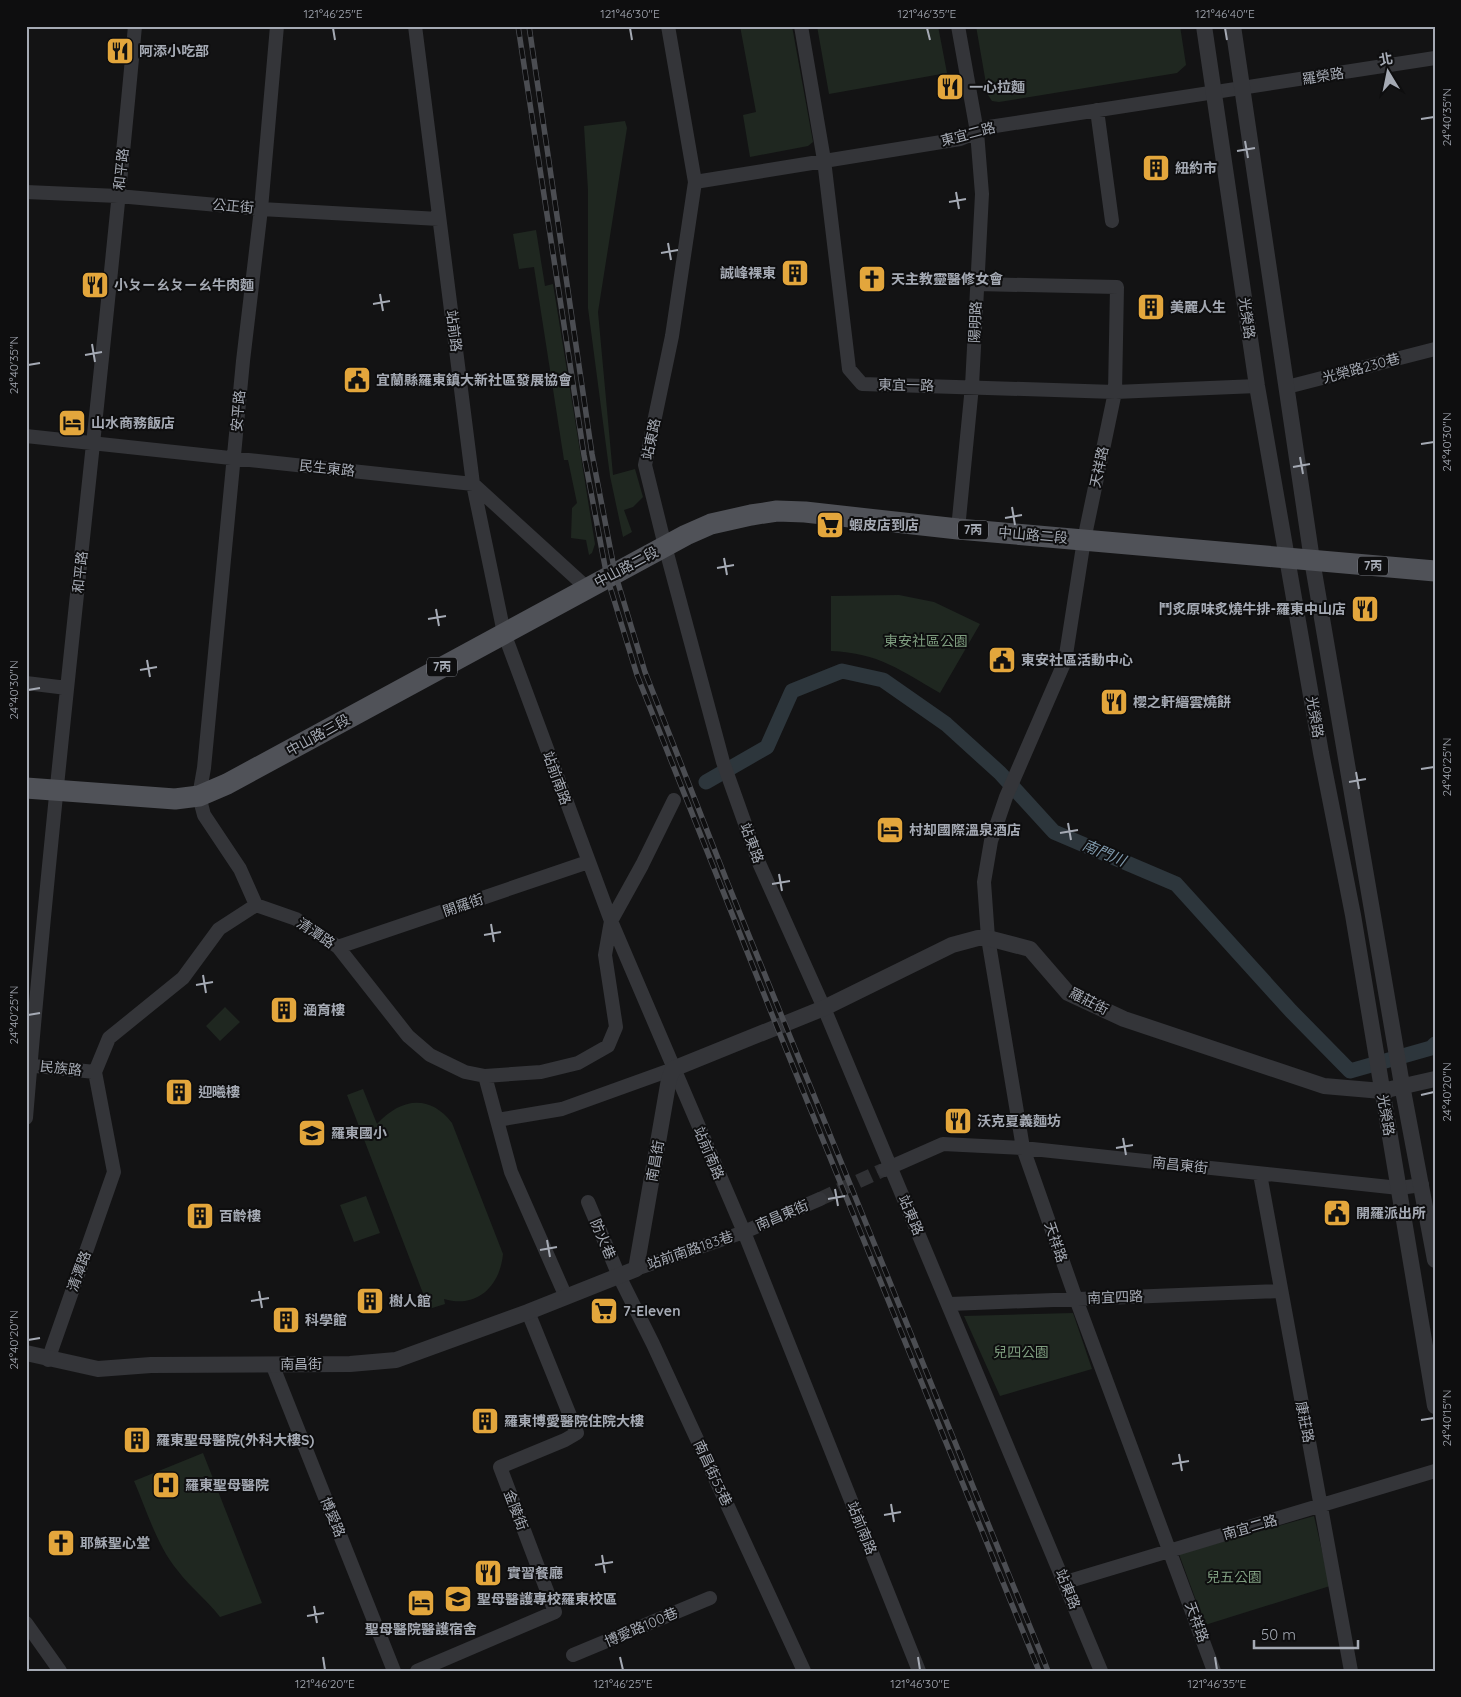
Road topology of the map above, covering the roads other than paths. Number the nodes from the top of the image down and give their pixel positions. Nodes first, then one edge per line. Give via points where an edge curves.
1 (135, 26) edge
2 (277, 26) edge
3 (415, 26) edge
4 (668, 26) edge
5 (801, 26) edge
6 (958, 26) edge
7 (1204, 26) edge
8 (1233, 26) edge
9 (1435, 58) edge
10 (1241, 88) junction
11 (1214, 92) junction
12 (1097, 110) junction
13 (977, 132) junction
14 (824, 160) junction
15 (695, 182) junction
16 (26, 192) edge
17 (118, 196) junction
18 (260, 209) junction
19 (440, 219) junction
20 (1112, 221) dead end
21 (977, 284) junction
22 (1435, 349) edge
23 (972, 386) junction
24 (1257, 386) junction
25 (1287, 388) junction
26 (1115, 392) junction
27 (26, 436) edge
28 (93, 444) junction
29 (234, 458) junction
30 (473, 484) junction
31 (958, 529) junction
32 (1084, 540) junction
33 (664, 546) junction
34 (1287, 557) junction
35 (1312, 560) junction
36 (1435, 572) edge
37 (587, 588) junction
38 (504, 633) junction
39 (26, 683) edge
40 (67, 688) junction
41 (26, 788) edge
42 (58, 791) junction
43 (199, 796) junction
44 (674, 800) dead end
45 (588, 862) junction
46 (256, 905) junction
47 (611, 921) junction
48 (988, 938) junction
49 (338, 947) junction
50 (824, 1008) junction
51 (28, 1065) edge
52 (673, 1069) junction
53 (95, 1072) junction
54 (484, 1076) junction
55 (1435, 1079) edge
56 (1402, 1085) junction
57 (1382, 1091) junction
58 (26, 1118) edge
59 (497, 1120) junction
60 (1023, 1148) junction
61 (887, 1168) junction
62 (1260, 1174) junction
63 (1422, 1185) junction
64 (1399, 1188) junction
65 (820, 1199) tunnel mouth
66 (588, 1202) dead end
67 (744, 1232) junction
68 (1435, 1260) edge
69 (636, 1269) junction
70 (619, 1276) junction
71 (1280, 1291) junction
72 (566, 1297) junction
73 (1076, 1299) junction
74 (950, 1304) junction
75 (528, 1312) junction
76 (26, 1353) edge
77 (48, 1360) junction
78 (272, 1364) junction
79 (1435, 1406) edge
80 (1435, 1471) edge
81 (1321, 1506) junction
82 (1170, 1550) junction
83 (1066, 1582) junction
84 (710, 1598) dead end
85 (26, 1623) edge
86 (572, 1656) dead end
87 (60, 1671) edge
88 (394, 1671) edge
89 (417, 1671) edge
90 (804, 1671) edge
91 (919, 1671) edge
92 (1101, 1671) edge
93 (1214, 1671) edge
94 (1351, 1671) edge

1 - 17 street, 和平路
2 - 18 street, 安平路
3 - 19 street, 站前路
4 - 15 street, 站東路
5 - 14 street, 東宜一路
6 - 13 street, 陽明路
7 - 11 street, 光榮路
8 - 10 street, 光榮路
9 - 10 street, 羅榮路
10 - 11 street, 東宜二路
10 - 25 street, 光榮路
11 - 12 street, 東宜二路
11 - 24 street, 光榮路
12 - 13 street, 東宜二路 via 989,127
12 - 20 street
13 - 14 street, 東宜二路 via 960,139
13 - 21 street, 陽明路 via 982,194
14 - 15 street, 東宜二路
14 - 23 street, 東宜一路 via 849,369 862,384
15 - 33 street, 站東路 via 672,336 645,465
16 - 17 street, 公正街
17 - 18 street, 公正街
17 - 28 street, 和平路
18 - 19 street, 公正街
18 - 29 street, 安平路
19 - 30 street, 站前路
21 - 23 street, 陽明路
21 - 26 street, 天祥路 via 1117,287
22 - 25 street, 光榮路230巷
23 - 26 street, 東宜一路
23 - 31 street, 陽明路
24 - 26 street, 東宜一路
24 - 34 street, 光榮路
25 - 35 street, 光榮路
26 - 32 street, 天祥路
27 - 28 street, 民生東路
28 - 29 street, 民生東路
28 - 40 street, 和平路
29 - 30 street, 民生東路
29 - 43 street, 安平路
30 - 37 street
30 - 38 street, 站前路
31 - 32 main road, 中山路二段 / 7丙
31 - 33 main road, 中山路二段 / 7丙 via 778,511 711,524
32 - 34 main road, 中山路二段 / 7丙
32 - 48 street, 天祥路 via 1065,660 1006,797 991,841 984,882
33 - 37 main road, 中山路二段 / 7丙
33 - 50 street, 站東路 via 723,762 759,863
34 - 35 main road, 中山路二段 / 7丙
34 - 57 street, 光榮路
35 - 36 main road, 中山路二段 / 7丙
35 - 56 street, 光榮路
37 - 38 main road, 中山路三段 / 7丙
38 - 43 main road, 中山路三段 / 7丙 via 227,784
38 - 45 street, 站前南路
39 - 40 street
40 - 42 street, 和平路
41 - 42 main road, 中山路三段 / 7丙
42 - 43 main road, 中山路三段 / 7丙 via 175,799
42 - 51 street, 和平路
43 - 46 street via 204,815 240,869
44 - 47 street
45 - 47 street, 站前南路
45 - 49 street, 開羅街
46 - 49 street, 清潭路 via 296,919
46 - 53 street via 219,929 183,978 109,1038
47 - 52 street, 站前南路
47 - 54 street, 清潭路 via 605,955 616,1027 608,1046 578,1064 541,1072
48 - 50 street, 羅莊街 via 952,945
48 - 57 street, 羅莊街 via 1030,949 1068,993 1124,1018 1324,1086
48 - 60 street, 天祥路
49 - 54 street, 清潭路 via 387,1011 418,1045 430,1055 465,1072
50 - 52 street, 羅莊街
50 - 61 street, 站東路
51 - 53 street, 民族路
51 - 58 street, 和平路
52 - 59 street via 562,1109
52 - 67 street, 站前南路
52 - 69 street, 南昌街
53 - 77 street, 清潭路 via 114,1172
54 - 59 street
55 - 56 street, 羅莊街
56 - 57 street, 羅莊街
56 - 63 street, 光榮路
57 - 64 street, 光榮路
59 - 72 street via 511,1172
60 - 61 street, 南昌東街 via 942,1144
60 - 62 street, 南昌東街
60 - 73 street, 天祥路
61 - 74 street, 站東路
62 - 64 street, 南昌東街
62 - 71 street, 康莊路
63 - 64 street, 南昌東街
63 - 68 street, 光榮路
64 - 79 street, 光榮路
65 - 67 street, 南昌東街
66 - 70 street, 防火巷
67 - 69 street, 站前南路183巷
67 - 91 street, 站前南路
69 - 70 street, 南昌街
70 - 72 street, 南昌街
70 - 90 street, 南昌街53巷
71 - 73 street, 南宜四路
71 - 81 street, 康莊路
72 - 75 street, 南昌街
73 - 74 street, 南宜四路
73 - 82 street, 天祥路
74 - 83 street, 站東路
75 - 78 street, 南昌街 via 396,1360 350,1364
75 - 89 street, 金陵街 via 577,1433 500,1467 555,1612
76 - 77 street, 南昌街
77 - 78 street, 南昌街 via 98,1369
78 - 88 street, 博愛路
80 - 81 street, 南宜二路
81 - 82 street, 南宜二路
81 - 94 street, 康莊路
82 - 83 street, 南宜二路
82 - 93 street, 天祥路
83 - 92 street, 站東路
84 - 86 street, 博愛路100巷
85 - 87 street

